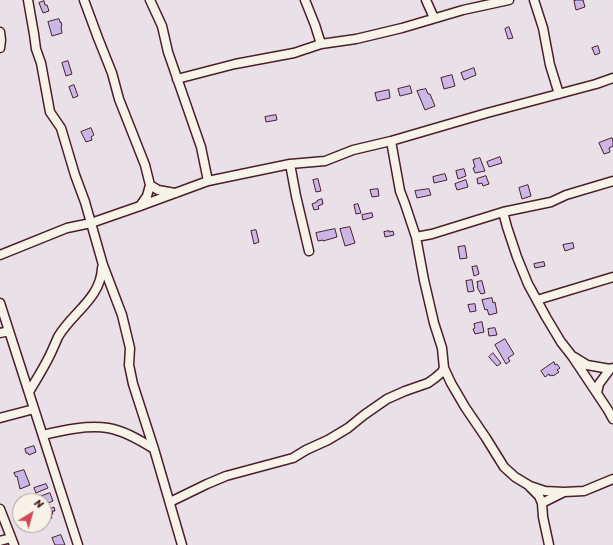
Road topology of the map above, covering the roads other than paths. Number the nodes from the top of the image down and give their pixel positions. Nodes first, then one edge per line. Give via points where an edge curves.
1 (28, 0) edge
2 (84, 0) edge
3 (150, 0) edge
4 (305, 0) edge
5 (426, 0) edge
6 (509, 0) edge
7 (534, 0) edge
8 (434, 18) junction
9 (0, 32) edge
10 (321, 44) junction
11 (0, 48) edge
12 (613, 78) edge
13 (177, 79) junction
14 (559, 94) junction
15 (390, 141) junction
16 (290, 164) junction
17 (208, 181) junction
18 (613, 181) edge
19 (150, 185) junction
20 (175, 194) junction
21 (140, 206) junction
22 (503, 212) junction
23 (91, 223) junction
24 (416, 237) junction
25 (309, 251) dead end
26 (0, 255) edge
27 (103, 265) junction
28 (613, 277) edge
29 (537, 300) junction
30 (0, 304) edge
31 (9, 331) junction
32 (0, 333) edge
33 (572, 356) junction
34 (444, 368) junction
35 (611, 368) edge
36 (435, 378) junction
37 (452, 384) junction
38 (28, 392) junction
39 (597, 393) junction
40 (34, 409) junction
41 (0, 418) edge
42 (613, 419) edge
43 (43, 435) junction
44 (154, 449) junction
45 (613, 479) edge
46 (530, 486) junction
47 (564, 492) junction
48 (170, 502) junction
49 (542, 503) junction
50 (0, 509) edge
51 (0, 542) edge
52 (12, 542) edge
53 (78, 545) edge
54 (182, 545) edge
55 (549, 545) edge

1 - 23 street via 50,112 62,128
2 - 19 street
3 - 13 street via 162,26
4 - 10 street
5 - 8 street
6 - 8 street
7 - 14 street
8 - 10 street via 356,39
9 - 11 street
10 - 13 street via 294,53 235,64
12 - 14 street
13 - 17 street via 201,147
14 - 15 street
15 - 16 street via 352,150 325,161
15 - 24 street via 400,191
16 - 17 street
16 - 25 street
17 - 20 street
18 - 22 street via 551,202
19 - 20 street
19 - 21 street via 147,196
20 - 21 street
21 - 23 street
22 - 24 street
22 - 29 street via 517,257
23 - 26 street via 67,228
23 - 27 street
24 - 34 street via 434,323 442,348
27 - 38 street via 98,286 89,301 59,336
27 - 44 street via 122,315 130,348 129,365 133,384
28 - 29 street
29 - 33 street
30 - 31 street
31 - 32 street
31 - 38 street
33 - 35 street via 588,365
33 - 39 street
34 - 36 street
34 - 37 street
35 - 39 street via 599,384
36 - 37 street
36 - 48 street via 387,399 348,428 293,458 226,476
37 - 46 street via 504,467
38 - 40 street
39 - 42 street
40 - 41 street
40 - 43 street
43 - 44 street via 86,427 109,428 136,438
43 - 53 street
44 - 48 street
45 - 47 street via 584,491
46 - 47 street via 545,491
46 - 49 street
47 - 49 street
48 - 54 street
49 - 55 street
50 - 52 street
51 - 52 street

